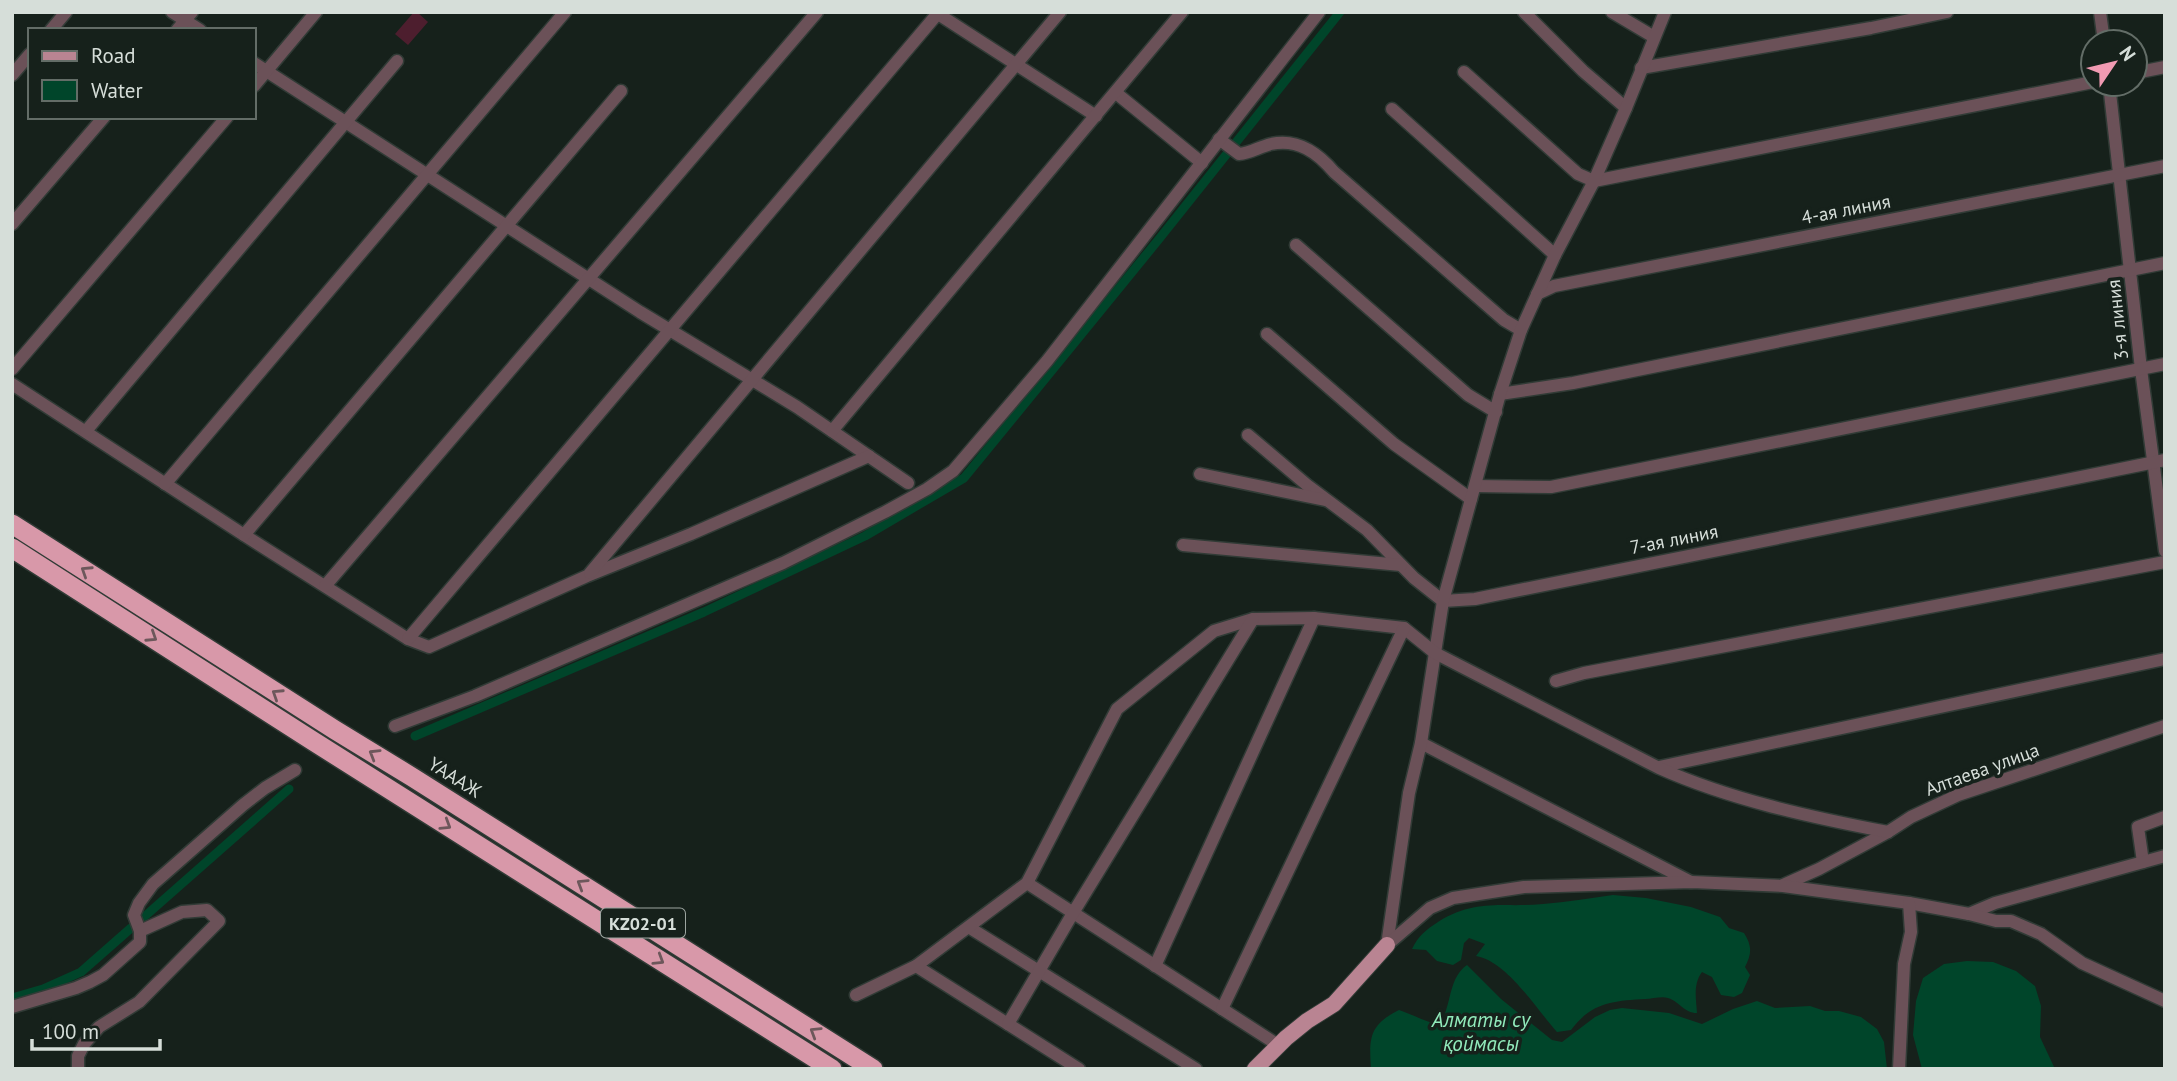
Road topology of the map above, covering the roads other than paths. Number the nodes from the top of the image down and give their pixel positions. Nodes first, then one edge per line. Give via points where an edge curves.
1 (66, 12) edge
2 (172, 12) edge
3 (316, 12) edge
4 (565, 12) edge
5 (817, 12) edge
6 (1059, 12) edge
7 (1182, 12) edge
8 (1319, 12) edge
9 (1524, 12) edge
10 (1612, 12) edge
11 (1665, 12) edge
12 (1947, 12) edge
13 (937, 13) edge
14 (185, 21) edge
15 (53, 28) edge
16 (1654, 37) junction
17 (28, 56) edge
18 (397, 61) dead end
19 (256, 64) edge
20 (1016, 64) junction
21 (1641, 68) junction
22 (267, 71) junction
23 (1464, 72) dead end
24 (12, 75) edge
25 (256, 84) edge
26 (2079, 85) edge
27 (621, 91) dead end
28 (1116, 93) junction
29 (2111, 98) edge
30 (1626, 107) junction
31 (1392, 109) dead end
32 (1096, 116) junction
33 (102, 119) edge
34 (225, 119) edge
35 (346, 121) junction
36 (1222, 142) junction
37 (1202, 163) junction
38 (2165, 166) edge
39 (428, 175) junction
40 (2121, 175) junction
41 (1594, 181) junction
42 (12, 224) edge
43 (507, 226) junction
44 (1296, 245) dead end
45 (1555, 255) junction
46 (2165, 263) edge
47 (2131, 270) junction
48 (589, 279) junction
49 (1537, 294) junction
50 (670, 330) junction
51 (1521, 330) junction
52 (1267, 334) dead end
53 (2165, 363) edge
54 (12, 369) edge
55 (2141, 369) junction
56 (752, 380) junction
57 (12, 384) edge
58 (1500, 394) junction
59 (1496, 412) junction
60 (86, 431) junction
61 (832, 431) junction
62 (1248, 435) dead end
63 (869, 456) junction
64 (2159, 461) edge
65 (1200, 474) dead end
66 (908, 483) dead end
67 (165, 484) junction
68 (1473, 493) junction
69 (1329, 501) junction
70 (12, 524) edge
71 (244, 536) junction
72 (1183, 545) dead end
73 (12, 548) edge
74 (2165, 551) edge
75 (2165, 562) edge
76 (1401, 565) junction
77 (587, 576) junction
78 (325, 586) junction
79 (1443, 601) junction
80 (1314, 618) junction
81 (1253, 620) junction
82 (1404, 628) junction
83 (408, 639) junction
84 (1436, 653) junction
85 (2165, 659) edge
86 (1556, 681) dead end
87 (395, 726) dead end
88 (2165, 726) edge
89 (1421, 743) junction
90 (1659, 768) junction
91 (295, 770) dead end
92 (2165, 817) edge
93 (1888, 832) junction
94 (2165, 856) edge
95 (2143, 862) junction
96 (1692, 882) junction
97 (1027, 883) junction
98 (1783, 886) junction
99 (1909, 903) junction
100 (1073, 913) junction
101 (1969, 914) junction
102 (970, 928) junction
103 (140, 931) junction
104 (1387, 944) junction
105 (916, 966) junction
106 (1155, 966) junction
107 (1040, 972) junction
108 (856, 995) dead end
109 (2165, 1001) edge
110 (12, 1007) edge
111 (1222, 1009) junction
112 (1008, 1024) junction
113 (1278, 1045) junction
114 (78, 1069) edge
115 (832, 1069) edge
116 (873, 1069) edge
117 (1079, 1069) edge
118 (1196, 1069) edge
119 (1255, 1069) edge
120 (1899, 1069) edge

1 - 15 street
2 - 14 street
3 - 22 street
4 - 39 street
5 - 48 street
6 - 20 street
7 - 28 street
8 - 36 street
9 - 30 street
10 - 16 street
11 - 16 street
12 - 21 street
13 - 20 street
13 - 50 street
16 - 21 street
17 - 24 street
18 - 35 street
19 - 22 street
20 - 32 street
20 - 56 street
21 - 30 street
22 - 25 street
22 - 35 street
23 - 41 street via 1578,174
26 - 41 street
27 - 43 street
28 - 32 street
28 - 37 street
29 - 40 street, 3-я линия
30 - 41 street
31 - 45 street
32 - 61 street
33 - 42 street
34 - 54 street
35 - 39 street
35 - 60 street
36 - 37 street
36 - 51 street via 1239,154 1287,142 1320,156 1504,320
37 - 87 street via 953,471 885,513 783,563
38 - 40 street, 4-ая линия
39 - 43 street
39 - 67 street
40 - 47 street, 3-я линия
40 - 49 street, 4-ая линия via 1554,286
41 - 45 street
43 - 48 street
43 - 71 street
44 - 59 street via 1468,395
45 - 49 street
46 - 47 street
47 - 55 street, 3-я линия
47 - 58 street
48 - 50 street
48 - 78 street
49 - 51 street
50 - 56 street
50 - 83 street
51 - 58 street
52 - 68 street via 1394,444
53 - 55 street
55 - 64 street, 3-я линия
55 - 68 street via 1551,487
56 - 61 street
56 - 77 street
57 - 60 street
58 - 59 street
59 - 68 street
60 - 67 street
61 - 63 street
62 - 69 street
63 - 66 street
63 - 77 street
64 - 74 street, 3-я линия
64 - 79 street, 7-ая линия via 1475,599
65 - 69 street
67 - 71 street
68 - 79 street
69 - 76 street via 1367,530
116 -> 70 highway, ҮАААЖ / KZ02-01
71 - 78 street
72 - 76 street
73 -> 115 highway, KZ02-01
75 - 86 street
76 - 79 street
77 - 83 street via 440,644 429,647
78 - 83 street
79 - 84 street
80 - 81 street
80 - 82 street
80 - 106 street
81 - 97 street via 1214,631 1116,709
81 - 100 street
82 - 84 street
82 - 111 street
84 - 89 street
84 - 90 street
85 - 90 street
88 - 93 street, Алтаева улица via 1958,795
89 - 96 street
89 - 104 street
90 - 93 street via 1696,784 1820,819
91 - 103 street via 243,805 153,884 134,915
92 - 95 street via 2138,827
93 - 98 street, Алтаева улица
94 - 95 street
95 - 101 street
96 - 98 street
96 - 104 street via 1524,887 1453,898 1430,908
97 - 100 street
97 - 102 street
98 - 99 street
99 - 101 street
99 - 120 street
100 - 106 street
100 - 107 street
101 - 109 street via 2011,921 2041,934 2082,963
102 - 105 street
102 - 107 street
103 - 110 street via 140,942 103,975
103 - 114 street via 182,912 207,910 219,921 139,1002 99,1027 78,1056
104 - 113 main road via 1334,1004
105 - 108 street
105 - 112 street
106 - 111 street
107 - 112 street
107 - 118 street
111 - 113 street
112 - 117 street
113 - 119 main road

